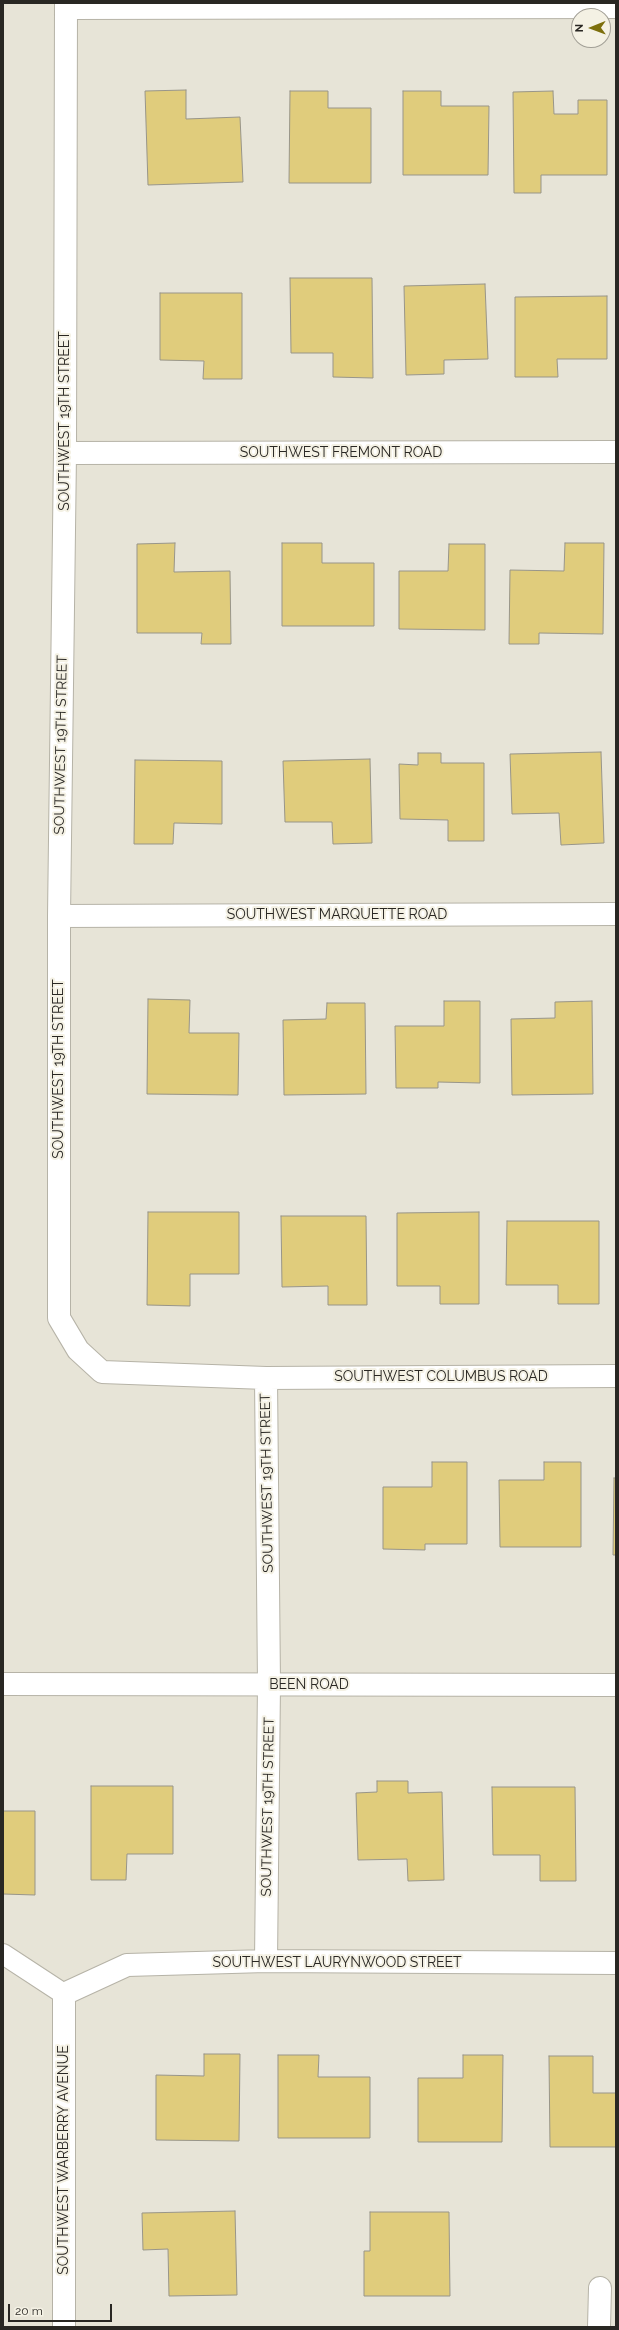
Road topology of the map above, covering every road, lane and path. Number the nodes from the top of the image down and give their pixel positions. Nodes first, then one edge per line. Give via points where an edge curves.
1 (66, 5) edge
2 (616, 7) edge
3 (616, 452) edge
4 (65, 453) junction
5 (616, 914) edge
6 (59, 916) junction
7 (616, 1376) edge
8 (266, 1378) junction
9 (3, 1684) edge
10 (270, 1684) junction
11 (616, 1685) edge
12 (3, 1954) edge
13 (266, 1961) junction
14 (616, 1964) edge
15 (64, 1994) junction
16 (600, 2288) dead end
17 (64, 2327) edge
18 (599, 2327) edge

1 - 2 street
1 - 4 street, SOUTHWEST 19TH STREET
3 - 4 street, SOUTHWEST FREMONT ROAD
4 - 6 street, SOUTHWEST 19TH STREET
5 - 6 street, SOUTHWEST MARQUETTE ROAD
6 - 8 street, SOUTHWEST 19TH STREET via 60,1318 78,1350 102,1372
7 - 8 street, SOUTHWEST COLUMBUS ROAD
8 - 10 street, SOUTHWEST 19TH STREET
9 - 10 street, BEEN ROAD
10 - 11 street, BEEN ROAD
10 - 13 street, SOUTHWEST 19TH STREET
12 - 15 lane
13 - 14 street, SOUTHWEST LAURYNWOOD STREET
13 - 15 street, SOUTHWEST LAURYNWOOD STREET via 127,1966
15 - 17 street, SOUTHWEST WARBERRY AVENUE
16 - 18 street

